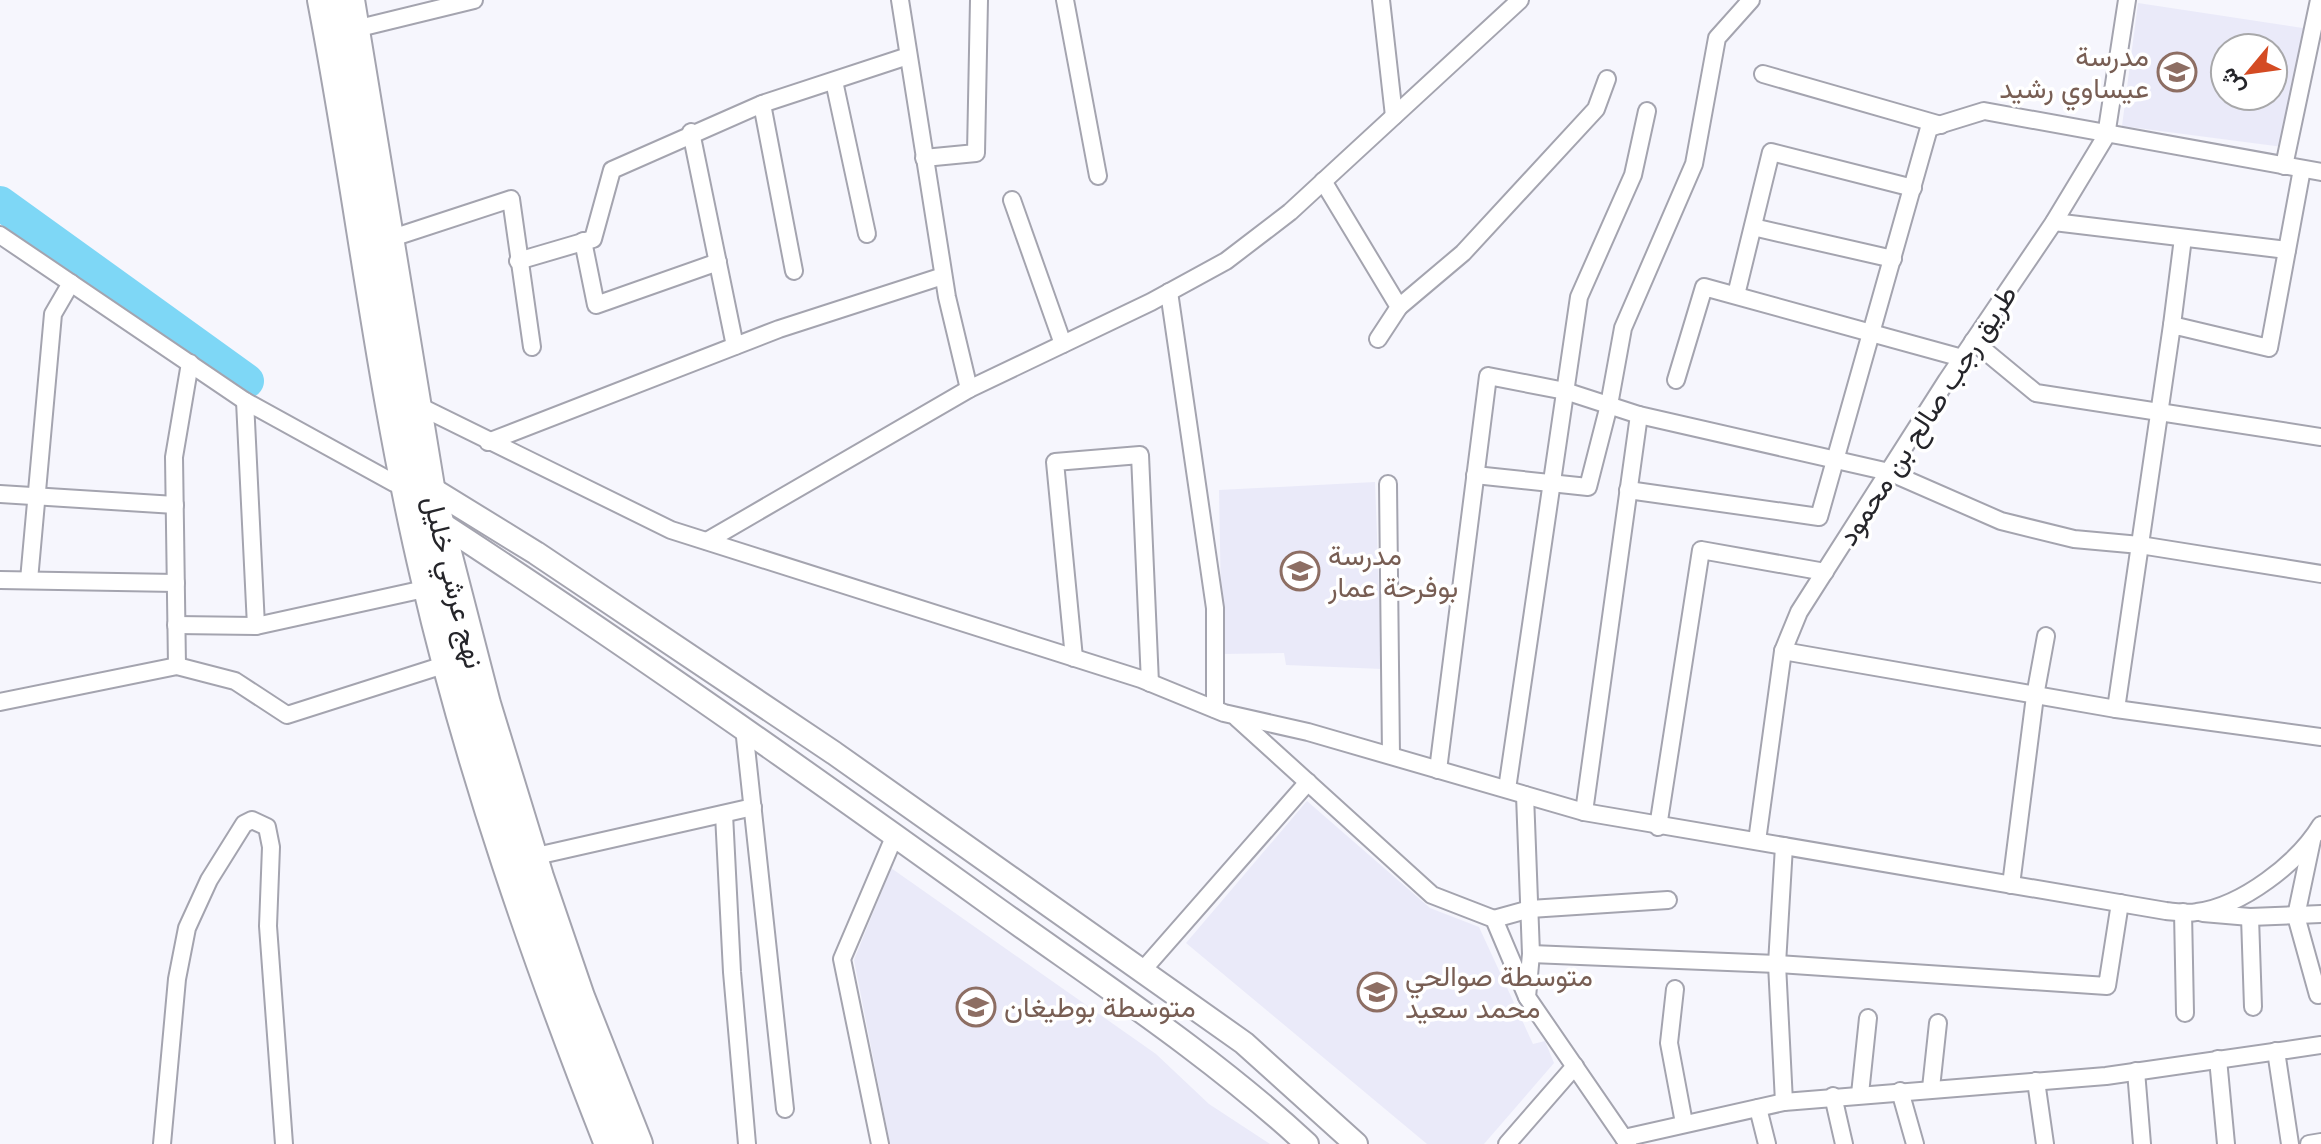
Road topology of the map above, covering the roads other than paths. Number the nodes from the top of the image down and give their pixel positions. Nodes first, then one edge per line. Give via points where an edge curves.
1 (323, 0) edge
2 (474, 0) edge
3 (900, 0) edge
4 (979, 0) edge
5 (1065, 0) edge
6 (1381, 0) edge
7 (1520, 0) edge
8 (1751, 0) edge
9 (2127, 0) edge
10 (2319, 0) edge
11 (1500, 7) edge
12 (344, 21) edge
13 (908, 56) junction
14 (1763, 74) dead end
15 (1607, 79) dead end
16 (834, 81) junction
17 (762, 104) junction
18 (1647, 111) dead end
19 (1394, 116) junction
20 (1941, 125) junction
21 (691, 132) junction
22 (2106, 136) junction
23 (924, 158) junction
24 (2284, 166) junction
25 (2302, 169) junction
26 (2321, 172) edge
27 (1098, 176) dead end
28 (1323, 181) junction
29 (1913, 188) junction
30 (1012, 200) dead end
31 (2054, 222) junction
32 (1753, 227) junction
33 (867, 234) dead end
34 (2183, 238) junction
35 (386, 240) junction
36 (583, 241) junction
37 (2, 242) edge
38 (2287, 250) junction
39 (1893, 259) junction
40 (518, 261) junction
41 (718, 262) junction
42 (794, 271) dead end
43 (943, 276) junction
44 (71, 283) junction
45 (1169, 292) junction
46 (1736, 295) junction
47 (1399, 307) junction
48 (2172, 325) junction
49 (1874, 331) junction
50 (1378, 339) dead end
51 (1973, 341) junction
52 (1063, 344) junction
53 (735, 346) junction
54 (532, 347) dead end
55 (1962, 358) junction
56 (190, 363) junction
57 (1676, 380) dead end
58 (969, 389) junction
59 (1565, 391) junction
60 (245, 401) junction
61 (413, 403) junction
62 (1609, 405) junction
63 (2159, 413) junction
64 (1639, 415) junction
65 (2321, 437) edge
66 (488, 442) junction
67 (1838, 459) junction
68 (1889, 472) junction
69 (1475, 475) junction
70 (1552, 482) junction
71 (1388, 484) dead end
72 (409, 487) junction
73 (1628, 490) junction
74 (0, 494) edge
75 (37, 496) junction
76 (175, 505) junction
77 (441, 524) junction
78 (707, 541) junction
79 (2140, 545) junction
80 (1825, 572) junction
81 (2321, 574) edge
82 (0, 580) edge
83 (29, 580) junction
84 (176, 583) junction
85 (429, 588) junction
86 (176, 625) junction
87 (256, 626) junction
88 (2046, 636) dead end
89 (1783, 651) junction
90 (1074, 658) junction
91 (447, 664) junction
92 (177, 666) junction
93 (1150, 683) junction
94 (2035, 696) junction
95 (0, 702) edge
96 (1215, 709) junction
97 (2116, 709) junction
98 (1234, 715) junction
99 (744, 728) junction
100 (2321, 737) edge
101 (1391, 755) junction
102 (1438, 770) junction
103 (1308, 782) junction
104 (1507, 789) junction
105 (1525, 795) junction
106 (753, 807) junction
107 (1584, 812) junction
108 (724, 814) junction
109 (1658, 827) junction
110 (2317, 832) edge
111 (895, 835) junction
112 (1757, 841) junction
113 (1784, 846) junction
114 (532, 857) junction
115 (2011, 885) junction
116 (1668, 900) dead end
117 (2120, 903) junction
118 (1530, 909) junction
119 (2190, 912) junction
120 (2321, 914) edge
121 (2296, 916) junction
122 (2250, 917) junction
123 (1494, 919) junction
124 (1531, 954) junction
125 (1777, 964) junction
126 (1142, 971) junction
127 (1675, 989) dead end
128 (2318, 995) dead end
129 (1527, 997) junction
130 (2253, 1007) dead end
131 (2185, 1013) dead end
132 (1868, 1018) dead end
133 (1938, 1023) dead end
134 (2321, 1045) edge
135 (2276, 1051) junction
136 (2218, 1059) junction
137 (1575, 1066) junction
138 (2136, 1071) junction
139 (2036, 1081) junction
140 (1931, 1088) junction
141 (1900, 1091) junction
142 (1860, 1094) junction
143 (1833, 1096) junction
144 (1784, 1102) junction
145 (1758, 1108) junction
146 (785, 1109) dead end
147 (1684, 1123) junction
148 (1626, 1141) edge
149 (2321, 1142) edge
150 (162, 1144) edge
151 (284, 1144) edge
152 (610, 1144) edge
153 (637, 1144) edge
154 (747, 1144) edge
155 (880, 1144) edge
156 (1307, 1144) edge
157 (1356, 1144) edge
158 (1507, 1144) edge
159 (1767, 1144) edge
160 (1844, 1144) edge
161 (1915, 1144) edge
162 (2045, 1144) edge
163 (2142, 1144) edge
164 (2226, 1144) edge
165 (2290, 1144) edge
166 (2309, 1144) edge

1 - 12 highway, نهج عرشي خليل
2 - 12 street
3 - 13 street
4 - 23 street via 976,153
5 - 27 street
6 - 19 street
7 - 11 street
8 - 62 street via 1717,38 1694,164 1623,328
9 - 22 street, طريق رجب صالح بن محمود
10 - 24 street
11 - 19 street
12 - 35 highway, نهج عرشي خليل
12 - 72 highway, نهج عرشي خليل
13 - 16 street
13 - 23 street
14 - 20 street
15 - 47 street via 1586,120 1463,253
16 - 17 street
16 - 33 street
17 - 21 street
17 - 42 street
18 - 59 street via 1633,175 1579,297
19 - 28 street
20 - 22 street via 1984,111
20 - 29 street via 1929,128
21 - 36 street via 612,170 593,239
21 - 41 street
22 - 24 street
22 - 31 street, طريق رجب صالح بن محمود
23 - 43 street
24 - 25 street
25 - 26 street
25 - 38 street
28 - 45 street via 1226,261
28 - 47 street
29 - 32 street via 1771,152
29 - 39 street
30 - 52 street
31 - 34 street
31 - 51 street, طريق رجب صالح بن محمود
32 - 39 street
32 - 46 street
34 - 38 street
34 - 48 street
35 - 40 street via 511,199
35 - 61 highway, نهج عرشي خليل
36 - 40 street
36 - 41 street via 596,305
37 - 44 street
38 - 48 street via 2269,348
39 - 49 street
40 - 54 street
41 - 53 street
43 - 53 street
43 - 58 street
44 - 56 street
44 - 75 street via 53,314
45 - 52 street
45 - 96 street via 1215,608
46 - 49 street
46 - 57 street via 1704,287
47 - 50 street
48 - 63 street
49 - 55 street
49 - 67 street
51 - 55 street, طريق رجب صالح بن محمود
51 - 63 street via 2036,393
52 - 58 street
53 - 66 street
55 - 68 street, طريق رجب صالح بن محمود
56 - 60 street
56 - 76 street via 174,457
58 - 78 street
59 - 62 street
59 - 69 street via 1488,376
59 - 70 street
60 - 72 street
60 - 87 street
61 - 66 street
61 - 72 highway, نهج عرشي خليل
62 - 64 street
62 - 70 street via 1588,487
63 - 65 street
63 - 79 street
64 - 67 street
64 - 73 street
66 - 78 street via 671,530
67 - 68 street
67 - 73 street via 1819,517
68 - 79 street via 2001,521 2074,539
68 - 80 street, طريق رجب صالح بن محمود
69 - 70 street
69 - 102 street
70 - 104 street
71 - 101 street
72 - 77 highway, نهج عرشي خليل
72 - 85 highway, نهج عرشي خليل
72 - 126 street via 536,553 834,753
73 - 107 street
74 - 75 street
75 - 76 street
75 - 83 street
76 - 84 street
77 - 99 street
77 - 114 highway, نهج عرشي خليل via 485,704
78 - 90 street
79 - 81 street
79 - 97 street
80 - 89 street, طريق رجب صالح بن محمود via 1799,612
80 - 109 street via 1701,550
82 - 83 street
83 - 84 street
84 - 86 street
85 - 87 street
85 - 91 highway, نهج عرشي خليل
86 - 87 street
86 - 92 street
88 - 94 street
89 - 94 street
89 - 112 street, طريق رجب صالح بن محمود
90 - 93 street
90 - 93 street via 1055,462 1140,455
91 - 92 street via 287,715 235,681
91 - 152 highway, نهج عرشي خليل via 520,901
92 - 95 street
93 - 96 street
94 - 97 street
94 - 115 street
96 - 98 street
97 - 100 street
98 - 101 street
98 - 103 street
99 - 106 street
99 - 111 street
101 - 102 street
102 - 104 street
103 - 123 street via 1432,895
103 - 126 street
104 - 105 street
105 - 107 street
105 - 118 street
106 - 108 street
106 - 146 street
107 - 109 street
108 - 114 street
108 - 154 street
109 - 112 street
110 - 119 street via 2264,883
110 - 121 street
111 - 155 street via 842,959
111 - 156 street via 1177,1039
112 - 113 street
113 - 115 street
113 - 125 street
114 - 153 highway, نهج عرشي خليل
115 - 117 street
116 - 118 street
117 - 119 street
117 - 125 street via 2107,986
118 - 123 street
118 - 124 street
119 - 122 street
119 - 131 street
120 - 121 street
121 - 122 street
121 - 128 street
122 - 130 street
123 - 129 street
124 - 125 street
124 - 129 street
125 - 144 street
126 - 157 street via 1244,1043
127 - 147 street via 1669,1043
129 - 137 street
132 - 142 street
133 - 140 street
134 - 135 street
135 - 136 street
135 - 165 street
136 - 138 street
136 - 164 street
137 - 148 street
137 - 158 street
138 - 139 street
138 - 163 street
139 - 140 street
139 - 162 street
140 - 141 street
141 - 142 street
141 - 161 street
142 - 143 street
143 - 144 street
143 - 160 street
144 - 145 street
145 - 147 street
145 - 159 street
147 - 148 street
149 - 166 street
150 - 151 street via 177,979 187,928 209,880 244,824 252,820 267,827 271,847 268,926

